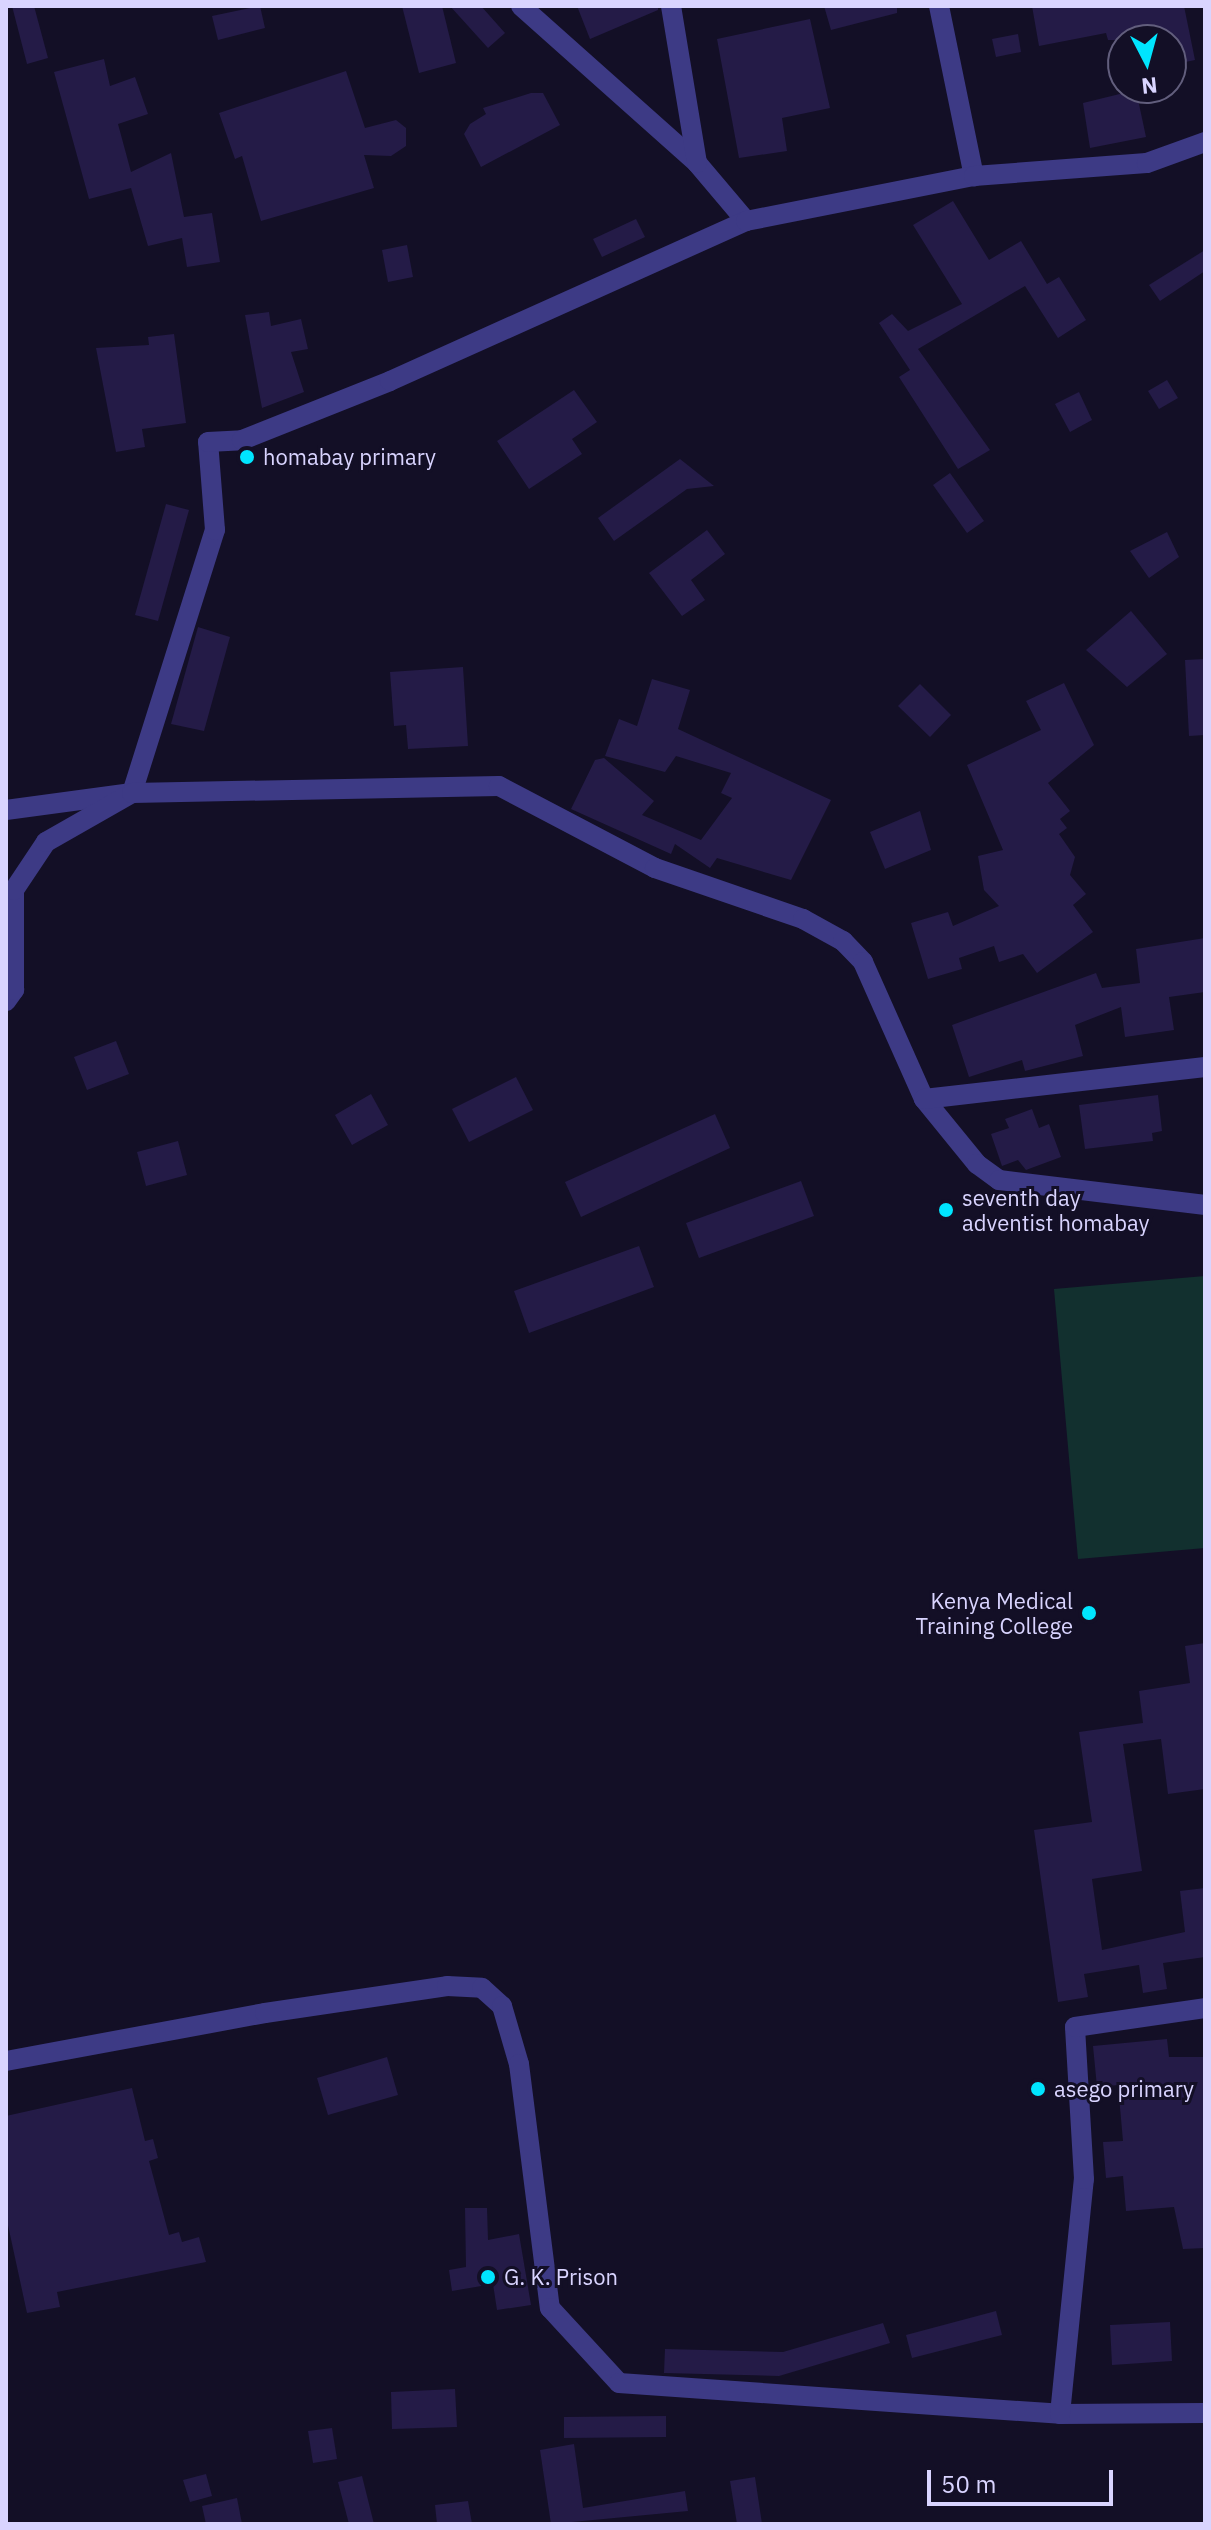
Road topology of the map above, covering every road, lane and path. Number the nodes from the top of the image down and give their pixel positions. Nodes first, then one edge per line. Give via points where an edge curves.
1 (521, 6) edge
2 (671, 6) edge
3 (939, 6) edge
4 (1205, 142) edge
5 (697, 163) junction
6 (974, 176) junction
7 (746, 221) junction
8 (132, 793) junction
9 (6, 810) edge
10 (6, 1001) edge
11 (1205, 1067) edge
12 (924, 1099) junction
13 (1205, 1205) edge
14 (1205, 2008) edge
15 (6, 2061) edge
16 (1205, 2413) edge
17 (1060, 2414) junction

1 - 5 street
2 - 5 street
3 - 6 street
4 - 6 street via 1147,163
5 - 7 street
6 - 7 street
7 - 8 street via 390,381 242,440 208,442 215,530
8 - 9 street
8 - 10 street via 46,842 14,890 14,990
8 - 12 street via 499,786 655,868 803,919 843,941 863,962
11 - 12 street
12 - 13 street via 977,1164 999,1180
14 - 17 street via 1075,2027 1084,2179
15 - 17 street via 265,2013 447,1986 482,1988 502,2006 519,2064 550,2308 619,2383
16 - 17 street

